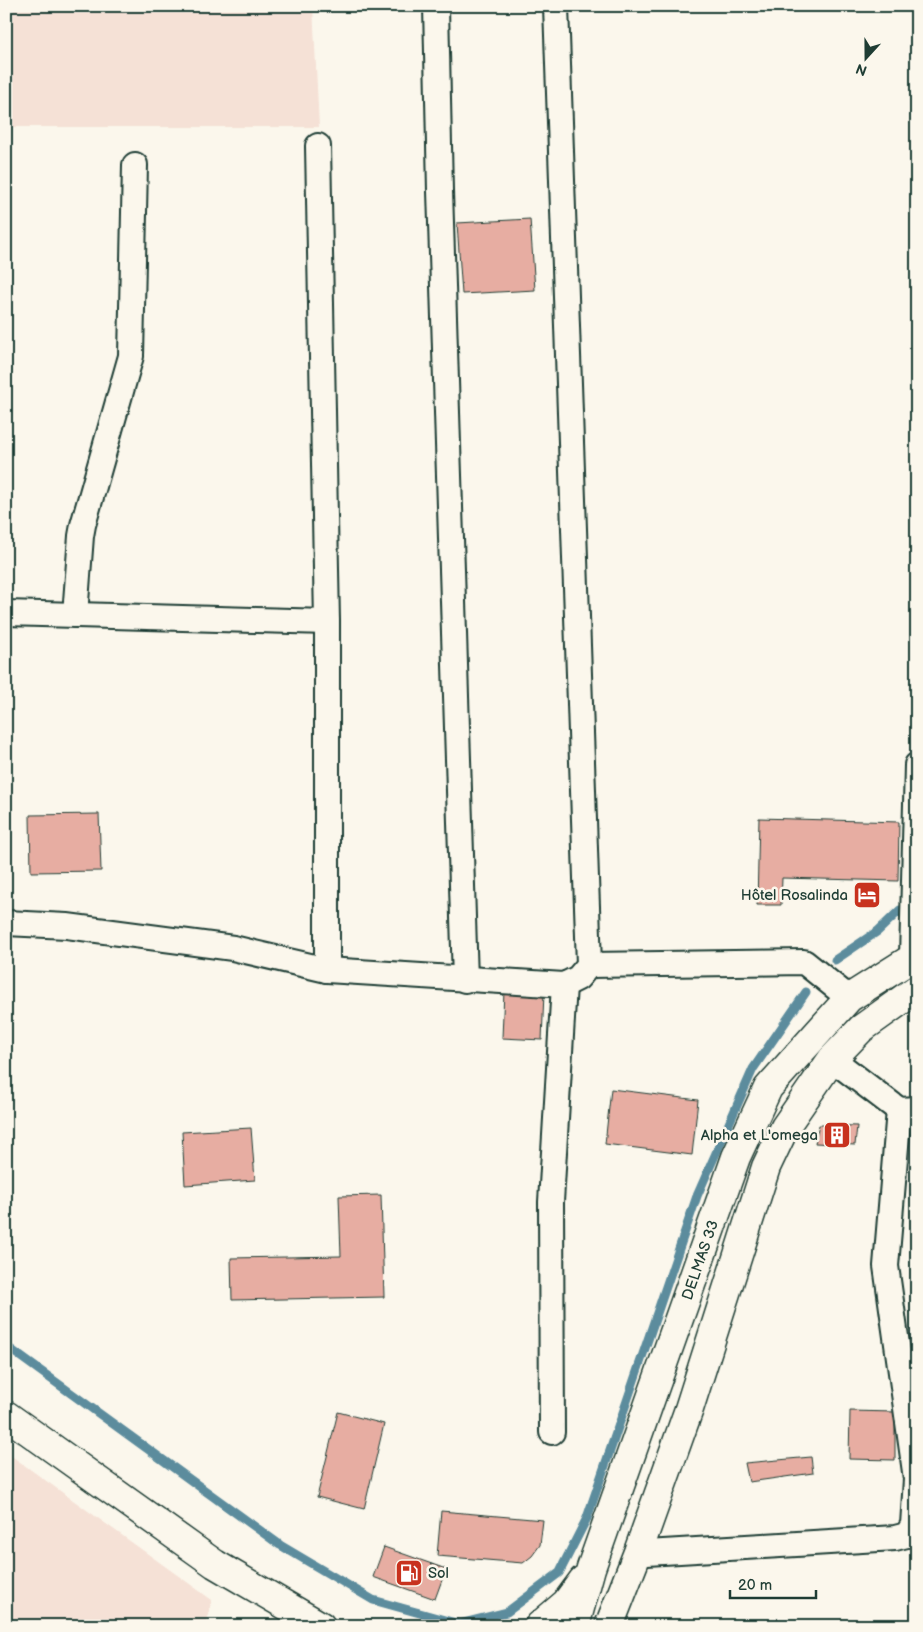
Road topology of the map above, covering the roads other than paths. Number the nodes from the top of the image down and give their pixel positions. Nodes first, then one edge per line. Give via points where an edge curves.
1 (436, 6) edge
2 (556, 6) edge
3 (318, 146) dead end
4 (135, 165) dead end
5 (6, 613) edge
6 (75, 615) junction
7 (327, 622) junction
8 (917, 765) edge
9 (6, 923) edge
10 (914, 956) edge
11 (589, 965) junction
12 (327, 970) junction
13 (466, 980) junction
14 (564, 985) junction
15 (917, 989) edge
16 (850, 998) junction
17 (832, 1059) junction
18 (908, 1109) edge
19 (6, 1415) edge
20 (552, 1432) dead end
21 (916, 1478) edge
22 (638, 1552) junction
23 (591, 1568) junction
24 (321, 1626) edge
25 (539, 1626) edge
26 (574, 1626) edge
27 (609, 1626) edge

1 - 13 street
2 - 11 street
3 - 7 street
4 - 6 street via 131,356 80,536
5 - 6 street
6 - 7 street
7 - 12 street
8 - 10 street
9 - 12 street via 67,926 233,948
10 - 16 main road, DELMAS 33
11 - 14 street via 578,978
11 - 16 street via 804,962
12 - 13 street
13 - 14 street
14 - 20 street via 550,1202
15 - 17 main road via 861,1028
16 - 23 main road, DELMAS 33 via 768,1088 740,1148
17 - 18 street
17 - 22 main road via 785,1127 766,1167 689,1409
18 - 21 street via 886,1266
19 - 24 main road via 215,1564
21 - 22 street via 913,1525 907,1535
22 - 27 main road
23 - 25 main road via 566,1603
23 - 26 main road, DELMAS 33

